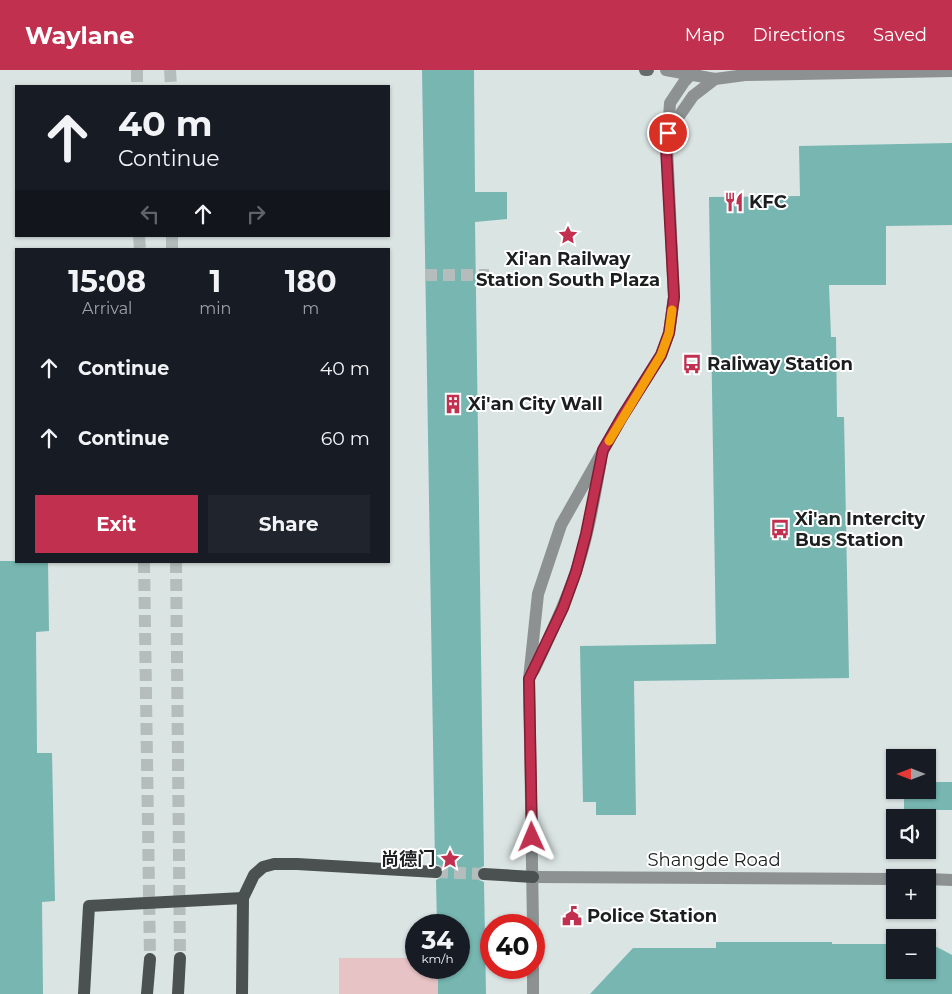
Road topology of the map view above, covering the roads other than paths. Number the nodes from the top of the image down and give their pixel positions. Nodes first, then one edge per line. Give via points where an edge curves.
1 (666, 70) edge
2 (693, 72) edge
3 (951, 72) edge
4 (715, 79) junction
5 (666, 148) junction
6 (603, 450) junction
7 (529, 679) junction
8 (436, 872) tunnel mouth
9 (484, 874) tunnel mouth
10 (533, 877) junction
11 (886, 879) edge
12 (936, 880) edge
13 (952, 880) edge
14 (243, 898) junction
15 (533, 914) edge
16 (180, 958) tunnel mouth
17 (150, 959) tunnel mouth
18 (533, 979) edge
19 (84, 994) edge
20 (147, 994) edge
21 (178, 994) edge
22 (242, 994) edge
23 (533, 994) edge

1 - 2 street
2 - 4 street
2 - 5 street via 670,103
3 - 4 street via 745,75
4 - 5 street via 693,96 677,119
5 - 6 street via 674,297 669,333 661,355
6 - 7 street via 576,572 563,608
6 - 7 street via 561,525 538,594
7 - 10 street
8 - 14 main road via 267,865 254,875
9 - 10 main road
10 - 11 street, Shangde Road
10 - 15 street
12 - 13 street
14 - 19 main road via 89,906
14 - 22 main road
16 - 21 main road
17 - 20 main road
18 - 23 street

